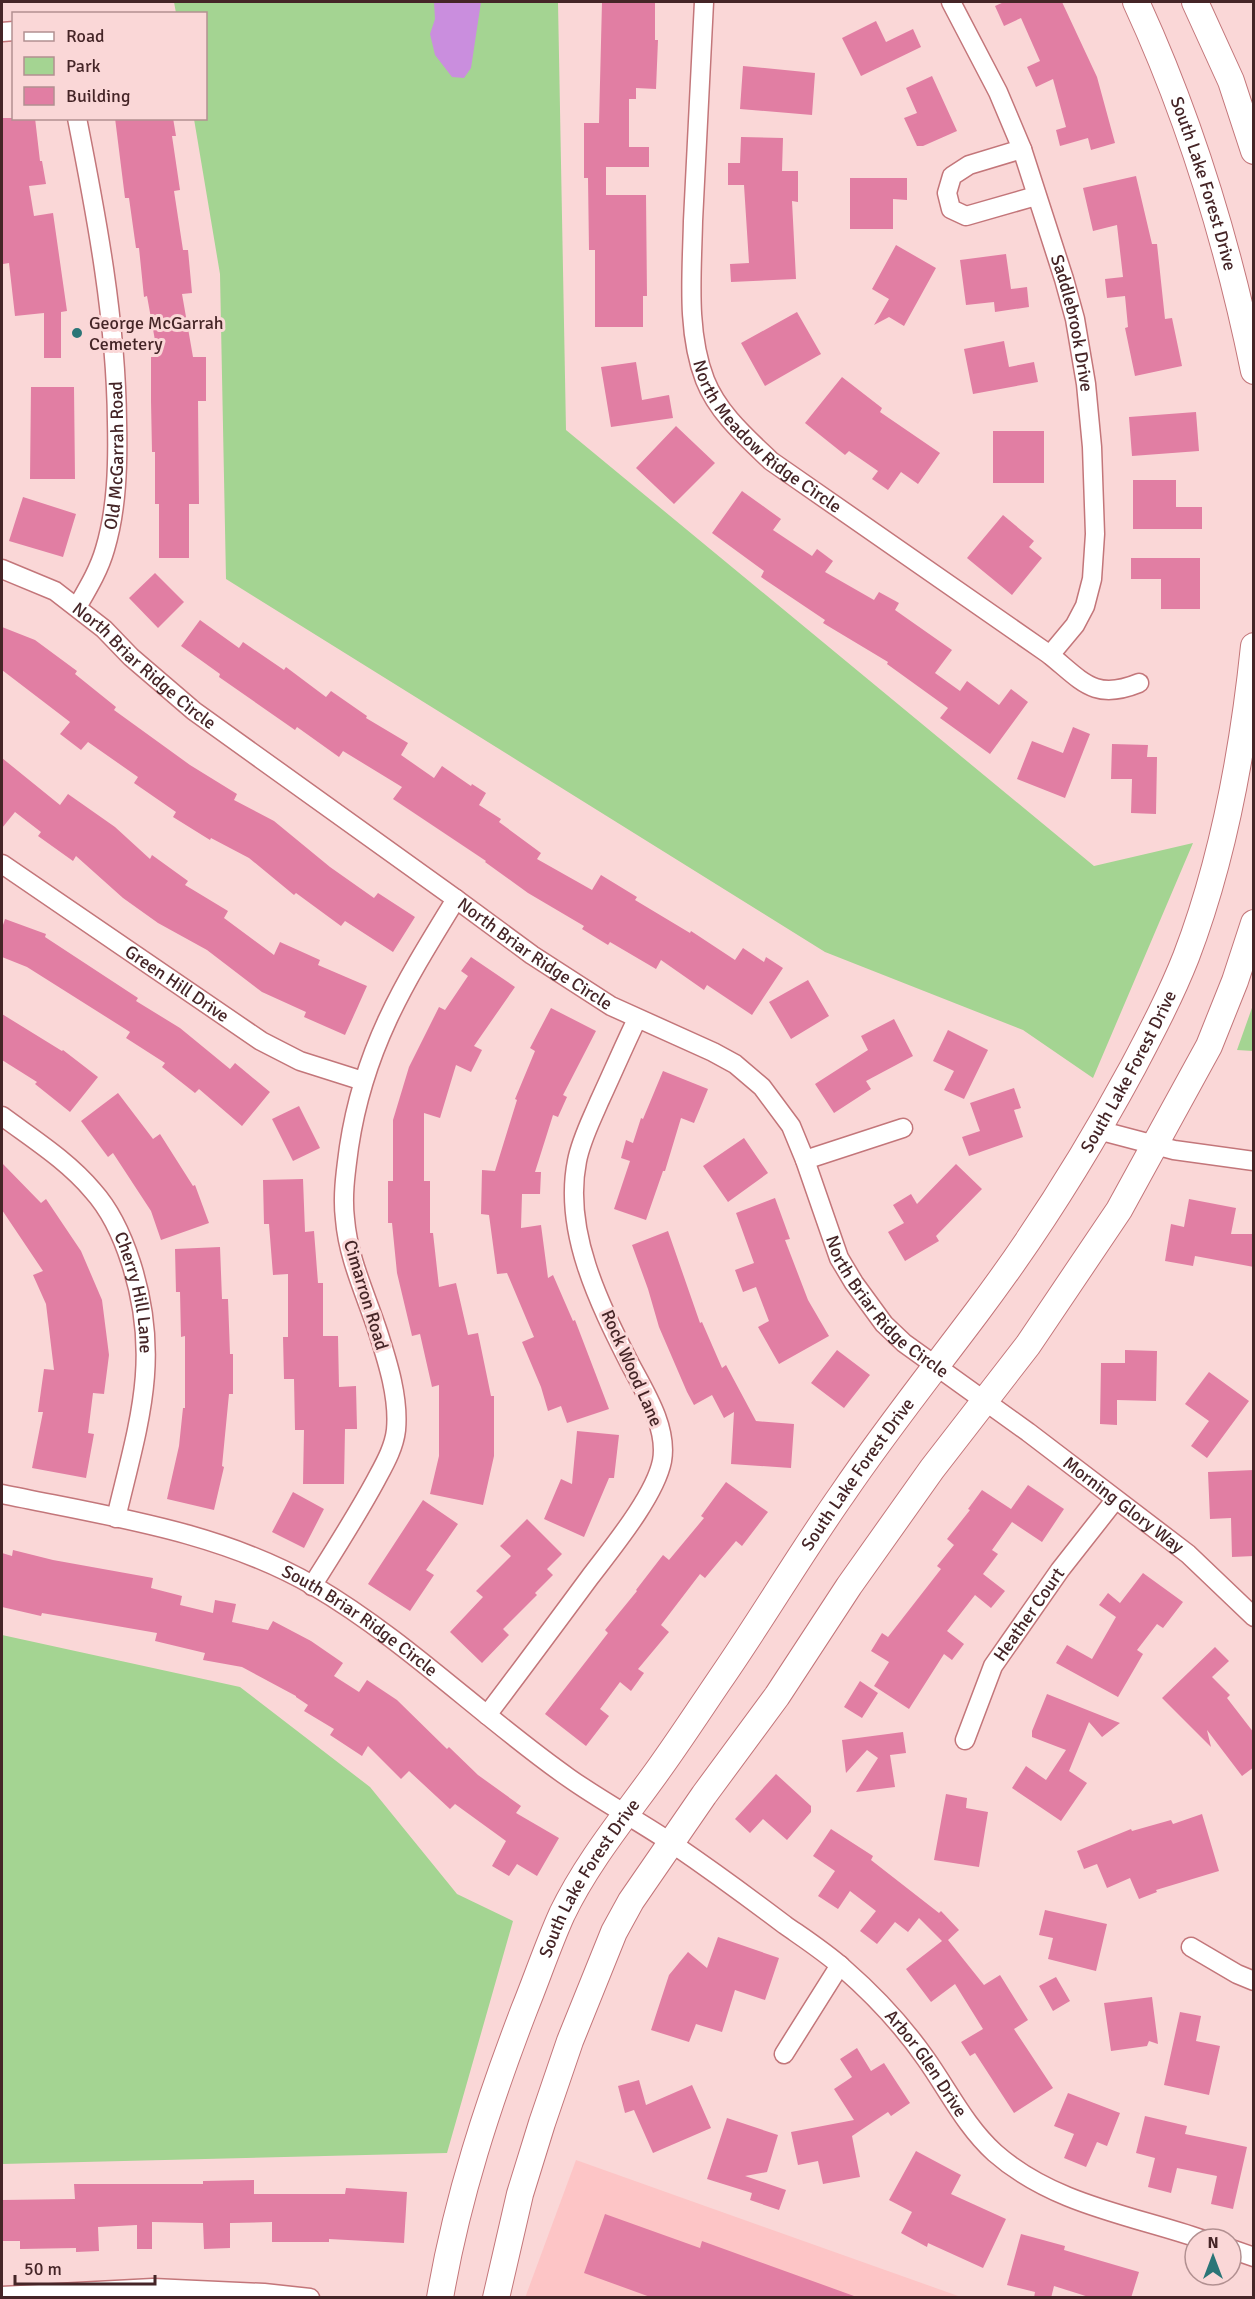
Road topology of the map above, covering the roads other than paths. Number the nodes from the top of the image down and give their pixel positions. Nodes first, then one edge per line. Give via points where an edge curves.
1 (704, 2) edge
2 (951, 2) edge
3 (1136, 2) edge
4 (1195, 2) edge
5 (77, 120) edge
6 (1022, 149) junction
7 (1254, 151) edge
8 (1036, 196) junction
9 (1254, 371) edge
10 (2, 569) edge
11 (76, 607) junction
12 (1254, 646) edge
13 (1050, 656) junction
14 (1139, 683) dead end
15 (2, 864) edge
16 (456, 899) junction
17 (1254, 923) edge
18 (637, 1019) junction
19 (363, 1081) junction
20 (2, 1116) edge
21 (903, 1128) dead end
22 (1098, 1130) junction
23 (1155, 1146) junction
24 (805, 1160) junction
25 (1254, 1161) edge
26 (935, 1366) junction
27 (985, 1401) junction
28 (2, 1494) edge
29 (1115, 1500) junction
30 (116, 1518) junction
31 (312, 1586) junction
32 (1254, 1617) edge
33 (487, 1715) junction
34 (964, 1740) dead end
35 (625, 1814) junction
36 (672, 1843) junction
37 (1191, 1947) dead end
38 (840, 1965) junction
39 (1254, 1981) edge
40 (784, 2054) dead end
41 (1183, 2234) edge
42 (2, 2295) edge
43 (310, 2298) edge
44 (440, 2298) edge
45 (496, 2298) edge

1 - 13 street, North Meadow Ridge Circle via 692,268 693,324 706,383 738,431 771,461
2 - 6 street, Saddlebrook Drive via 998,92
3 - 9 main road, South Lake Forest Drive via 1188,129 1215,212
4 - 7 main road via 1231,81
5 - 11 street, Old McGarrah Road via 106,278 117,383 118,454 105,551
6 - 8 street, Saddlebrook Drive
6 - 8 street via 969,165 951,177 947,193 951,209 966,216
8 - 13 street, Saddlebrook Drive via 1075,319 1086,384 1095,512 1092,579 1085,606
10 - 11 street, North Briar Ridge Circle via 55,591
11 - 16 street, North Briar Ridge Circle via 194,711
12 - 22 main road, South Lake Forest Drive via 1239,766 1203,907 1160,1016
13 - 14 street, North Meadow Ridge Circle via 1083,683 1102,690 1120,691
15 - 19 street, Green Hill Drive via 261,1041 300,1061
16 - 18 street, North Briar Ridge Circle via 532,955
16 - 19 street, Cimarron Road via 382,1027
17 - 23 main road via 1209,1046
18 - 24 street, North Briar Ridge Circle via 735,1064 778,1106
18 - 33 street, Rock Wood Lane via 582,1140 573,1200 580,1243 610,1323 660,1428 661,1464 656,1480 630,1523
19 - 31 street, Cimarron Road via 347,1165 344,1218 349,1247 391,1380 396,1431 363,1505
20 - 30 street, Cherry Hill Lane via 69,1167 93,1191 125,1247 139,1290 146,1330 146,1376
21 - 24 street
22 - 23 street
22 - 26 main road, South Lake Forest Drive via 996,1285
23 - 25 street
23 - 27 main road via 1119,1210 1028,1345
24 - 26 street, North Briar Ridge Circle via 831,1237 854,1283 884,1324
26 - 27 street, North Briar Ridge Circle
26 - 35 main road, South Lake Forest Drive via 842,1493 735,1659
27 - 29 street, Morning Glory Way
27 - 36 main road via 849,1586 777,1696
28 - 30 street, South Briar Ridge Circle
29 - 32 street, Morning Glory Way via 1188,1554
29 - 34 street, Heather Court via 1053,1578 993,1666
30 - 31 street, South Briar Ridge Circle via 240,1552
31 - 33 street, South Briar Ridge Circle via 380,1629
33 - 35 street, South Briar Ridge Circle via 565,1776
35 - 36 street, South Briar Ridge Circle
35 - 44 main road, South Lake Forest Drive via 564,1911 509,2049 461,2198
36 - 38 street, Arbor Glen Drive
36 - 45 main road via 614,1932 570,2041 520,2194
37 - 39 street
38 - 40 street
38 - 41 street, Arbor Glen Drive via 898,2022 977,2133 1012,2167 1069,2197
42 - 43 street via 153,2288

